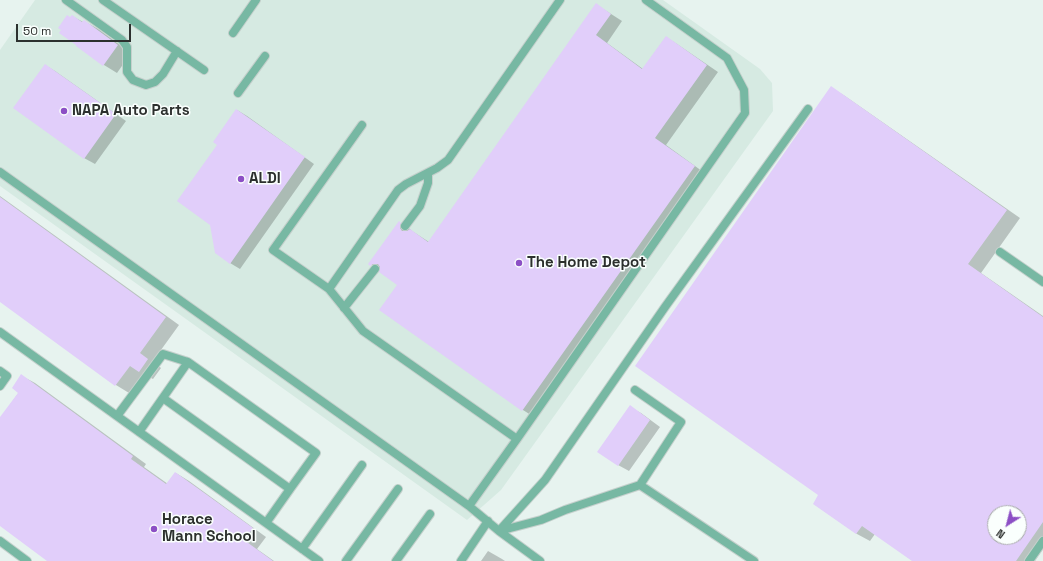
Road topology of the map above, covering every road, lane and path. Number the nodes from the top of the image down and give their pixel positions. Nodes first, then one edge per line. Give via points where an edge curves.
1 (66, 0) edge
2 (103, 0) edge
3 (256, 0) edge
4 (560, 0) edge
5 (646, 0) edge
6 (233, 33) dead end
7 (178, 51) junction
8 (265, 56) dead end
9 (204, 70) dead end
10 (238, 94) dead end
11 (808, 109) dead end
12 (362, 125) dead end
13 (0, 172) edge
14 (428, 173) junction
15 (405, 226) dead end
16 (1000, 252) dead end
17 (375, 269) dead end
18 (1043, 282) edge
19 (329, 289) junction
20 (344, 308) junction
21 (0, 332) edge
22 (188, 362) junction
23 (0, 371) edge
24 (0, 386) edge
25 (635, 390) dead end
26 (163, 398) junction
27 (117, 416) junction
28 (139, 432) junction
29 (517, 439) junction
30 (362, 465) dead end
31 (640, 485) junction
32 (290, 489) junction
33 (398, 489) dead end
34 (469, 506) junction
35 (430, 514) dead end
36 (266, 522) junction
37 (488, 522) junction
38 (499, 531) junction
39 (0, 541) edge
40 (1043, 541) edge
41 (302, 549) junction
42 (27, 561) edge
43 (319, 561) edge
44 (346, 561) edge
45 (396, 561) edge
46 (461, 561) edge
47 (540, 561) edge
48 (754, 561) edge
49 (1029, 561) edge

1 - 7 lane via 122,40 127,47 127,72 134,80 146,84 155,82
2 - 7 lane
3 - 6 lane
4 - 14 lane via 448,160
5 - 29 lane via 727,58 744,90 745,113
7 - 9 lane
8 - 10 lane
11 - 38 lane via 665,307 545,480
12 - 19 lane via 273,250
13 - 34 lane
14 - 15 lane via 428,183 420,206
14 - 19 lane via 398,190
16 - 18 lane
17 - 20 lane
19 - 20 lane
20 - 29 lane via 364,331
21 - 27 lane
22 - 26 lane
22 - 27 lane via 163,354
22 - 32 lane via 316,453
23 - 24 lane via 7,376
25 - 31 lane via 681,422
26 - 28 lane
26 - 32 lane
27 - 28 lane
28 - 36 lane
29 - 34 lane
30 - 41 lane
31 - 38 lane via 541,520
31 - 48 lane
32 - 36 lane
33 - 44 lane
34 - 37 lane
35 - 45 lane
36 - 41 lane
37 - 38 lane
37 - 46 lane
38 - 47 lane
39 - 42 lane
40 - 49 lane
41 - 43 lane

